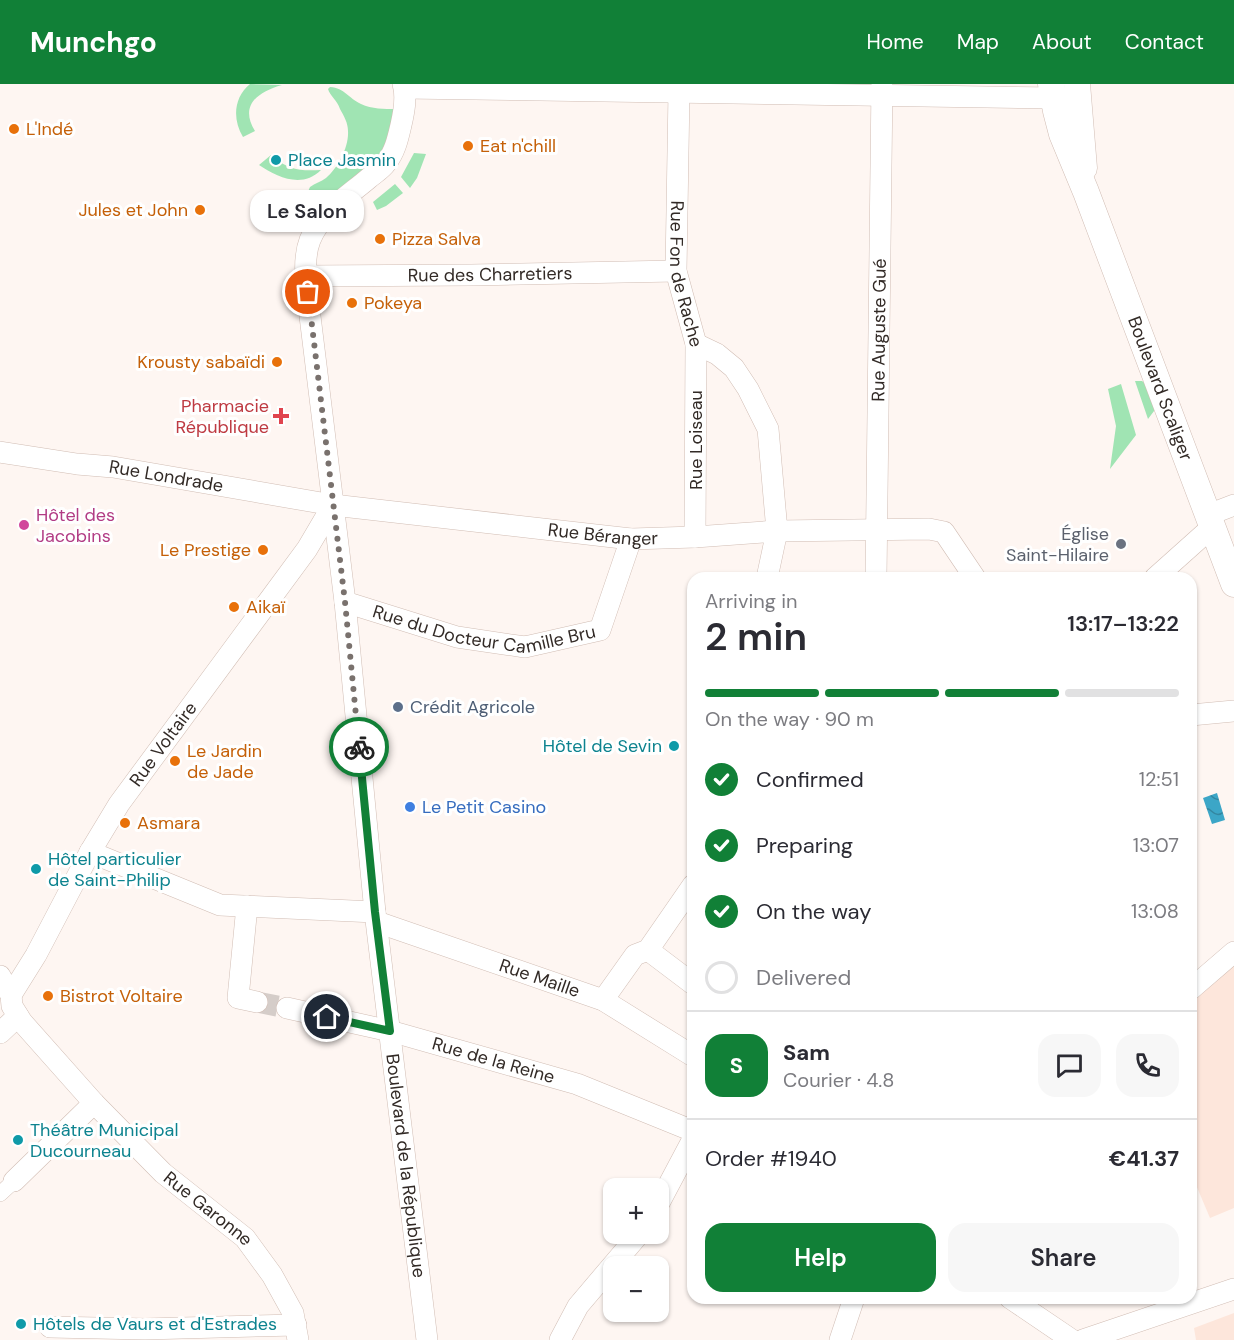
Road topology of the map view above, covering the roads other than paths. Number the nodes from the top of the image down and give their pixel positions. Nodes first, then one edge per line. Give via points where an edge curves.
1 (1077, 84) edge
2 (1097, 84) edge
3 (404, 86) edge
4 (882, 89) edge
5 (1053, 91) edge
6 (679, 92) junction
7 (1082, 132) junction
8 (1086, 192) junction
9 (676, 271) junction
10 (306, 276) junction
11 (696, 344) junction
12 (0, 452) edge
13 (333, 505) junction
14 (1234, 505) edge
15 (1210, 521) junction
16 (876, 529) junction
17 (777, 531) junction
18 (695, 537) junction
19 (631, 539) junction
20 (768, 572) edge
21 (876, 572) edge
22 (971, 572) edge
23 (1161, 572) edge
24 (1234, 584) edge
25 (345, 602) junction
26 (1234, 711) edge
27 (1197, 714) edge
28 (90, 852) junction
29 (687, 894) edge
30 (247, 906) junction
31 (376, 917) junction
32 (648, 950) junction
33 (1234, 952) edge
34 (0, 976) edge
35 (687, 979) edge
36 (1197, 984) edge
37 (11, 996) junction
38 (603, 1000) junction
39 (257, 1002) tunnel mouth
40 (287, 1008) tunnel mouth
41 (18, 1016) junction
42 (390, 1031) junction
43 (0, 1033) edge
44 (687, 1052) edge
45 (94, 1103) junction
46 (687, 1129) edge
47 (687, 1150) edge
48 (669, 1184) edge
49 (7, 1188) edge
50 (631, 1244) edge
51 (1234, 1289) edge
52 (1197, 1301) edge
53 (852, 1304) edge
54 (1019, 1304) edge
55 (1190, 1304) edge
56 (50, 1327) dead end
57 (297, 1332) edge
58 (427, 1340) edge
59 (560, 1340) edge
60 (840, 1340) edge
61 (1072, 1340) edge
62 (1083, 1340) edge

1 - 7 street, Boulevard Scaliger
2 - 7 street
3 - 6 street
3 - 10 street via 403,116 392,154 386,164 323,217 310,241
4 - 5 street
4 - 6 street
4 - 16 street, Rue Auguste Gué
5 - 8 street, Boulevard Scaliger via 1062,134
6 - 9 street, Rue Fon de Rache
7 - 8 street, Boulevard Scaliger
8 - 15 street, Boulevard Scaliger
9 - 10 street, Rue des Charretiers
9 - 11 street, Rue Fon de Rache
10 - 13 street, Boulevard de la République
11 - 17 street, Rue Fon de Rache via 734,368 768,429
11 - 18 street, Rue Loiseau
12 - 13 street, Rue Londrade
13 - 19 street, Rue Béranger
13 - 25 street, Boulevard de la République
13 - 28 street, Rue Voltaire via 307,549 119,804
14 - 15 street
15 - 23 street
15 - 24 street, Boulevard Scaliger
16 - 17 street, Rue Béranger
16 - 21 street, Rue Auguste Gué
16 - 22 street, Rue Béranger via 944,532
17 - 18 street, Rue Béranger
17 - 20 street, Rue Fon de Rache
18 - 19 street, Rue Béranger
19 - 25 street, Rue du Docteur Camille Bru via 600,630 525,647 457,637
25 - 31 street, Boulevard de la République
26 - 27 street
28 - 30 street, Rue Maille via 220,905
28 - 37 street, Rue Voltaire
29 - 32 street
30 - 31 street, Rue Maille
30 - 39 street via 238,998
31 - 38 street, Rue Maille
31 - 42 street, Boulevard de la République
32 - 35 street
32 - 38 street via 635,955
33 - 36 street
34 - 37 street
37 - 41 street
38 - 44 street, Rue Maille
40 - 42 street, Rue de la Reine
41 - 43 street
41 - 45 street, Rue Garonne
42 - 46 street, Rue de la Reine via 577,1084
42 - 58 street, Boulevard de la République
45 - 49 street
45 - 57 street, Rue Garonne via 163,1173 245,1238 272,1275 292,1313
47 - 48 street
50 - 59 street via 578,1306
51 - 52 street
53 - 60 street
54 - 61 street
55 - 62 street
56 - 57 street

